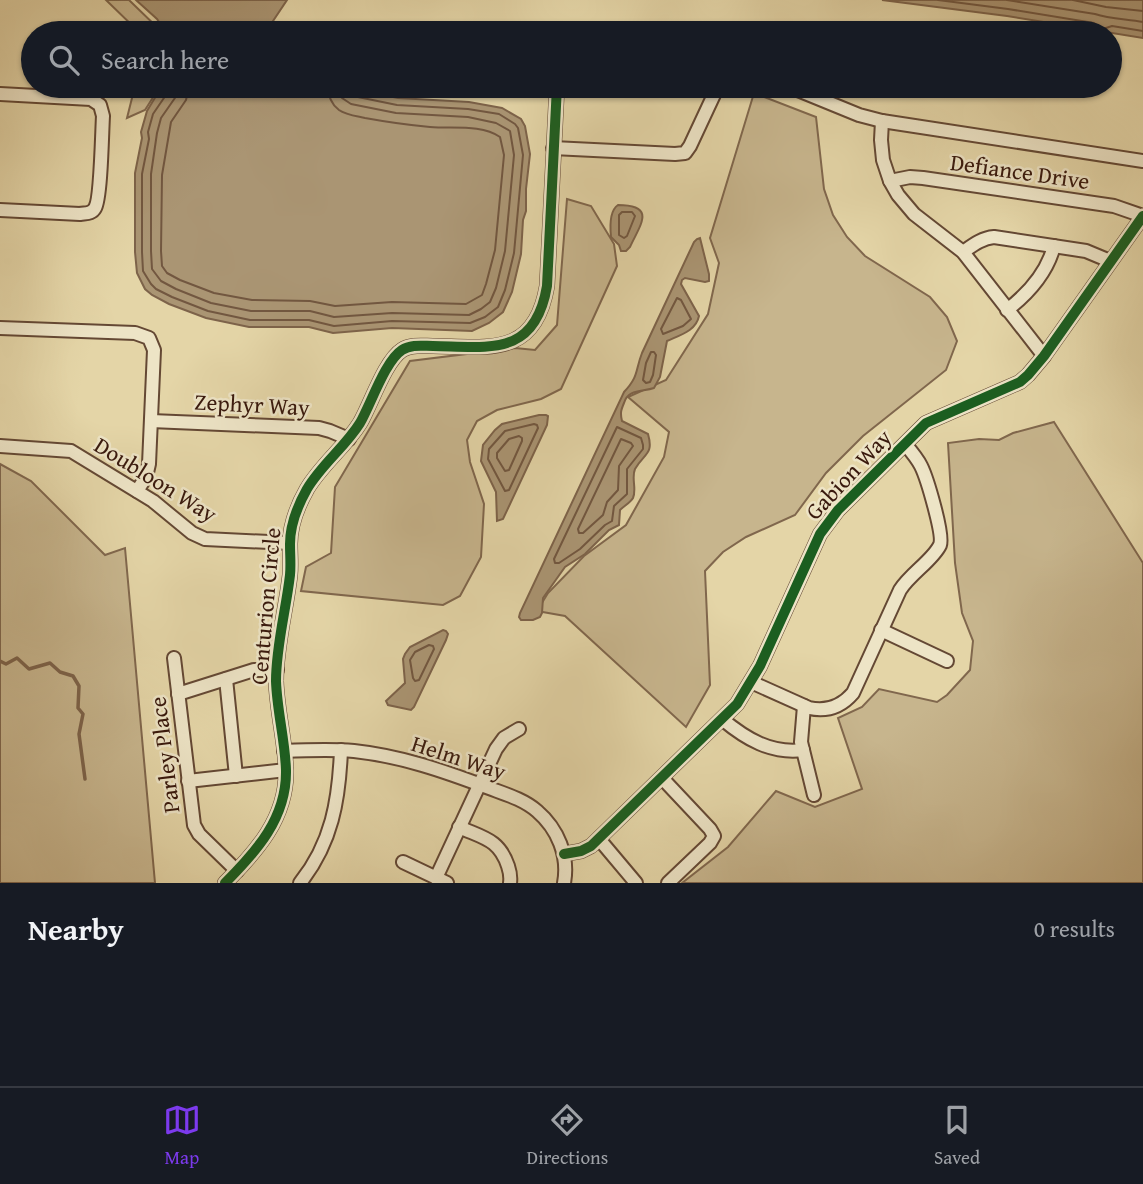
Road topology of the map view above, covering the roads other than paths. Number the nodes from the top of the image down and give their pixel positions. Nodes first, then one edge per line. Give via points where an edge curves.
1 (0, 94) edge
2 (21, 95) edge
3 (73, 98) edge
4 (556, 98) edge
5 (712, 98) edge
6 (817, 98) edge
7 (883, 121) junction
8 (554, 148) junction
9 (1143, 160) edge
10 (890, 180) junction
11 (0, 210) edge
12 (1143, 216) edge
13 (1054, 246) junction
14 (963, 252) junction
15 (1110, 261) junction
16 (1007, 310) junction
17 (0, 328) edge
18 (1044, 356) junction
19 (151, 421) junction
20 (349, 439) junction
21 (905, 444) junction
22 (0, 446) edge
23 (137, 491) junction
24 (290, 543) junction
25 (881, 630) junction
26 (174, 658) dead end
27 (947, 661) dead end
28 (276, 670) junction
29 (226, 679) junction
30 (751, 682) junction
31 (178, 694) junction
32 (804, 706) junction
33 (722, 719) junction
34 (519, 729) dead end
35 (341, 750) junction
36 (803, 750) junction
37 (284, 751) junction
38 (286, 770) junction
39 (236, 776) junction
40 (662, 778) junction
41 (188, 781) junction
42 (479, 784) junction
43 (814, 795) dead end
44 (459, 827) junction
45 (599, 839) junction
46 (564, 855) junction
47 (403, 862) dead end
48 (237, 871) junction
49 (441, 880) edge
50 (225, 883) edge
51 (300, 883) edge
52 (510, 883) edge
53 (564, 883) edge
54 (636, 883) edge
55 (668, 883) edge

1 - 2 street
3 - 11 street via 91,99 100,105 103,116 95,209 80,214
4 - 8 street, Centurion Circle
5 - 8 street via 685,153
6 - 7 street
7 - 9 street
7 - 10 street via 881,150
8 - 20 street, Centurion Circle via 547,286 534,323 507,344 414,346 401,351
10 - 12 street, Defiance Drive via 923,177 1114,206
10 - 14 street via 914,214
12 - 15 street, Gabion Way
13 - 14 street via 994,237
13 - 15 street via 1086,250
13 - 16 street via 1034,284
14 - 16 street
15 - 18 street, Gabion Way
16 - 18 street
17 - 19 street via 135,333 149,338 154,350
18 - 21 street, Gabion Way via 1020,382 926,423
19 - 20 street, Zephyr Way via 319,428
19 - 23 street via 148,471
20 - 24 street, Centurion Circle via 305,492
21 - 25 street via 921,466 941,541 905,582
21 - 30 street, Gabion Way via 820,534
22 - 23 street, Doubloon Way via 71,451
23 - 24 street, Doubloon Way via 205,539
24 - 28 street, Centurion Circle via 290,577
25 - 27 street
25 - 32 street via 848,698 830,708
26 - 31 street, Parley Place
28 - 29 street via 254,670
28 - 37 street, Centurion Circle
29 - 31 street
29 - 39 street
30 - 32 street
30 - 33 street, Gabion Way
31 - 41 street, Parley Place
32 - 36 street
33 - 36 street via 775,750
33 - 40 street, Gabion Way
34 - 42 street via 499,743
35 - 37 street, Helm Way
35 - 42 street, Helm Way via 414,762
35 - 51 street via 338,796 330,826
36 - 43 street
37 - 38 street, Centurion Circle
38 - 39 street
38 - 48 street, Centurion Circle via 274,823
39 - 41 street
40 - 45 street, Gabion Way
40 - 55 street via 713,836
41 - 48 street, Parley Place via 196,830
42 - 44 street
42 - 46 street, Helm Way via 536,810 554,830
44 - 49 street
44 - 52 street via 500,848
45 - 46 street, Gabion Way
45 - 54 street
46 - 53 street, Helm Way
47 - 49 street
48 - 50 street, Centurion Circle

